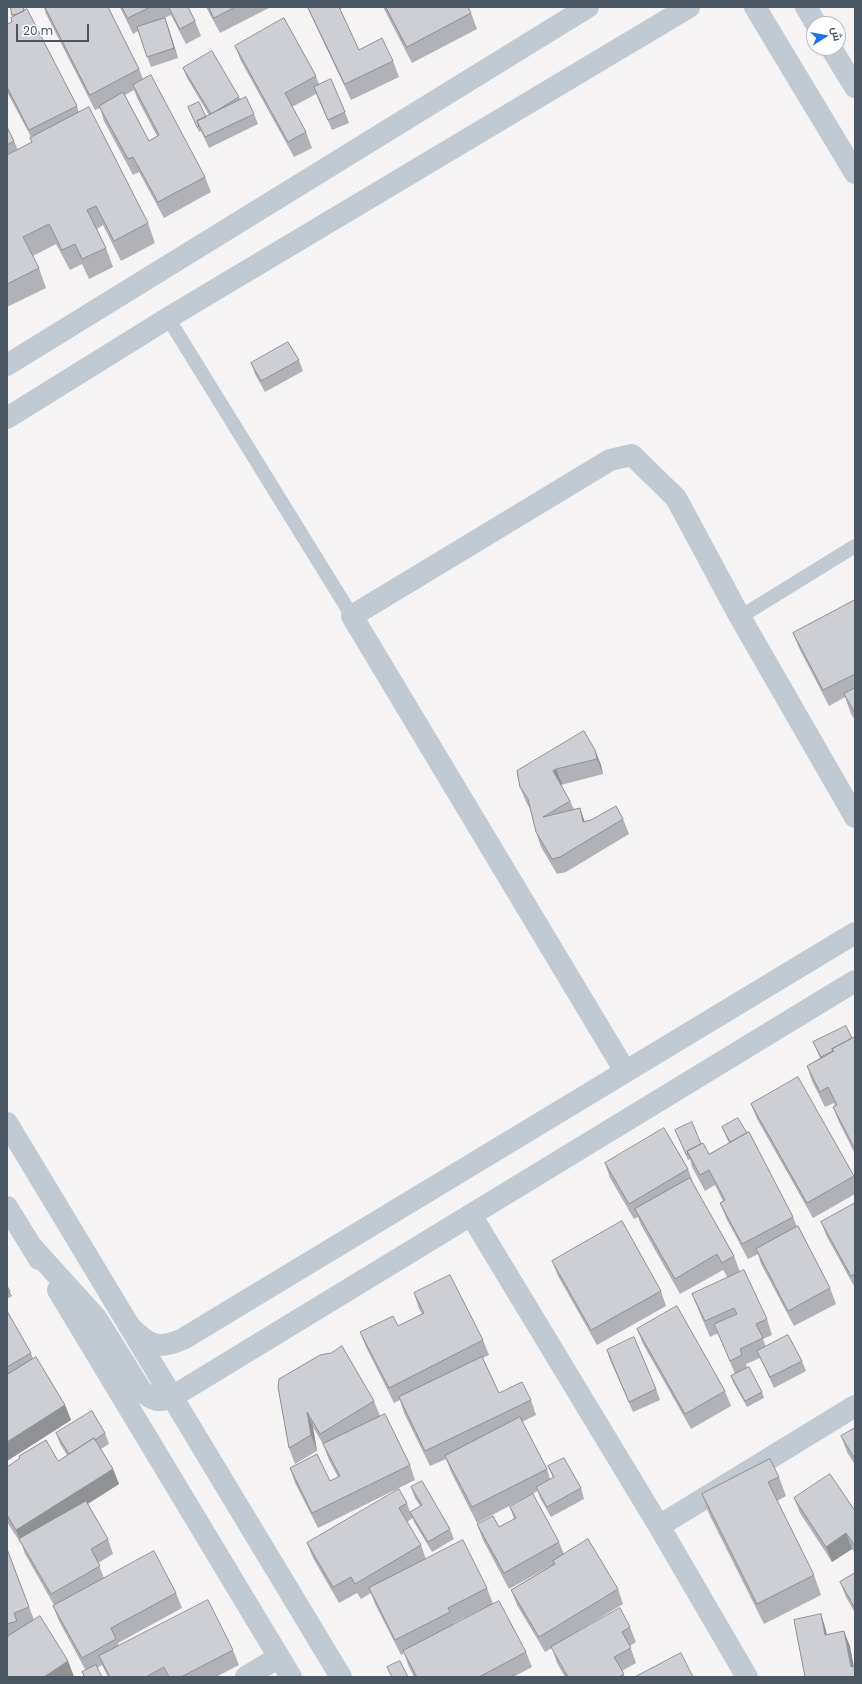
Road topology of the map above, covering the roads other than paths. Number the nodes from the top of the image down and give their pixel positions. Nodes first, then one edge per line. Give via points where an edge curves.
1 (588, 7) edge
2 (689, 7) edge
3 (754, 7) edge
4 (806, 7) edge
5 (811, 16) edge
6 (836, 56) edge
7 (855, 87) edge
8 (855, 173) edge
9 (168, 318) junction
10 (7, 365) edge
11 (7, 418) edge
12 (855, 546) edge
13 (352, 616) junction
14 (740, 617) junction
15 (855, 817) edge
16 (855, 933) edge
17 (855, 981) edge
18 (625, 1071) junction
19 (7, 1124) edge
20 (7, 1207) edge
21 (471, 1215) junction
22 (31, 1246) junction
23 (131, 1328) junction
24 (172, 1397) junction
25 (855, 1406) edge
26 (658, 1526) junction
27 (279, 1657) junction
28 (246, 1677) edge
29 (291, 1677) edge
30 (341, 1677) edge
31 (747, 1677) edge

1 - 10 street
2 - 9 street
3 - 8 street
4 - 5 street
6 - 7 street
9 - 11 street
9 - 13 lane
12 - 14 lane
13 - 14 street via 610,460 632,455 676,498
13 - 18 street
14 - 15 street
16 - 18 street
17 - 21 street
18 - 23 street via 183,1339 163,1346 152,1345
19 - 23 street
20 - 22 street
21 - 24 street
21 - 26 street
22 - 24 street via 97,1319 141,1390 154,1400
22 - 27 street
23 - 24 street
24 - 30 street
25 - 26 street
26 - 31 street
27 - 28 street
27 - 29 street

